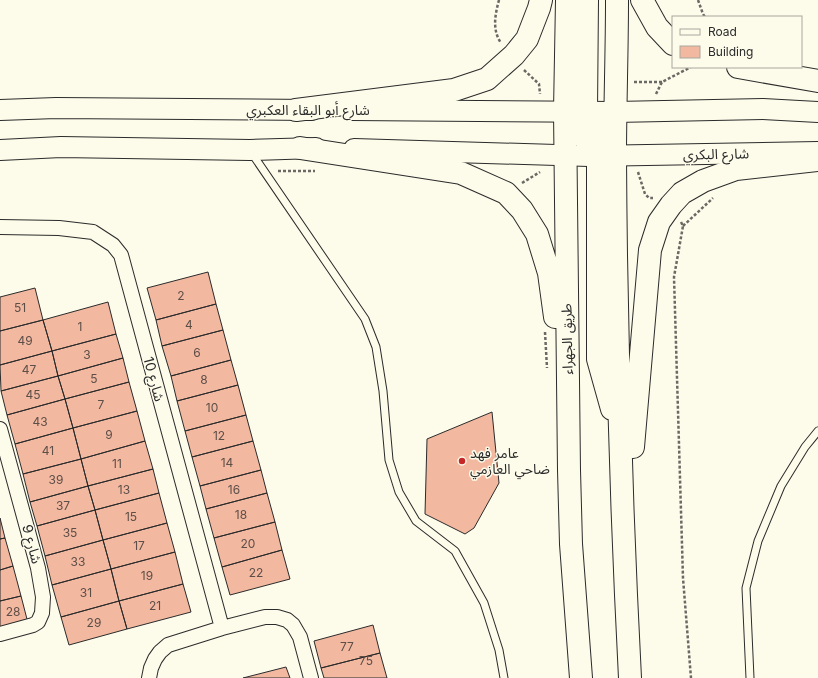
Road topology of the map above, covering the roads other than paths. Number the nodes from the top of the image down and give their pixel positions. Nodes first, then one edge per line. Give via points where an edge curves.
1 (541, 0) edge
2 (567, 0) edge
3 (587, 0) edge
4 (618, 0) edge
5 (642, 0) edge
6 (672, 43) edge
7 (744, 68) edge
8 (818, 81) edge
9 (0, 110) edge
10 (296, 110) junction
11 (565, 111) junction
12 (586, 111) junction
13 (616, 112) junction
14 (818, 112) edge
15 (300, 148) junction
16 (0, 150) edge
17 (250, 150) junction
18 (818, 152) edge
19 (565, 155) junction
20 (607, 156) junction
21 (818, 160) edge
22 (0, 227) edge
23 (0, 429) edge
24 (818, 431) edge
25 (569, 470) junction
26 (623, 546) junction
27 (222, 628) junction
28 (0, 634) edge
29 (749, 670) junction
30 (149, 678) edge
31 (311, 678) edge
32 (504, 678) edge
33 (581, 678) edge
34 (630, 678) edge
35 (750, 678) edge
36 (756, 678) edge

1 - 10 highway via 527,39 514,55 487,79 454,90
2 - 11 highway, طريق الجهراء
3 - 12 highway
4 - 13 highway
5 - 6 highway via 657,27
7 - 8 highway
9 - 10 main road, شارع أبو البقاء العكبري
10 - 11 main road, شارع أبو البقاء العكبري
11 - 12 main road, شارع أبو البقاء العكبري
11 - 19 highway, طريق الجهراء
11 - 20 highway
12 - 13 main road, شارع أبو البقاء العكبري
12 - 20 highway
13 - 14 main road via 763,109
13 - 20 highway
15 - 17 main road
15 - 19 main road
15 - 25 highway via 461,172 506,193 522,210 538,234 548,273 556,322
16 - 17 main road via 61,146
17 - 32 lane via 365,319 376,347 390,460 398,492 416,521 455,551 484,603 499,650
18 - 20 main road, شارع البكري
19 - 20 main road
19 - 25 highway, طريق الجهراء
20 - 26 highway via 598,359 621,441
21 - 26 highway via 736,169 703,181 682,193 659,222 650,250
22 - 27 street, شارع 10 via 59,228 93,232 113,245 121,255
23 - 28 street, شارع 9 via 38,568 43,597 42,613 38,622
24 - 29 lane via 781,486 758,541 746,588
25 - 33 highway, طريق الجهراء via 571,544
26 - 34 highway
27 - 30 street via 168,645 155,659
27 - 31 street via 265,617 287,620 300,638
29 - 35 lane
29 - 36 lane

